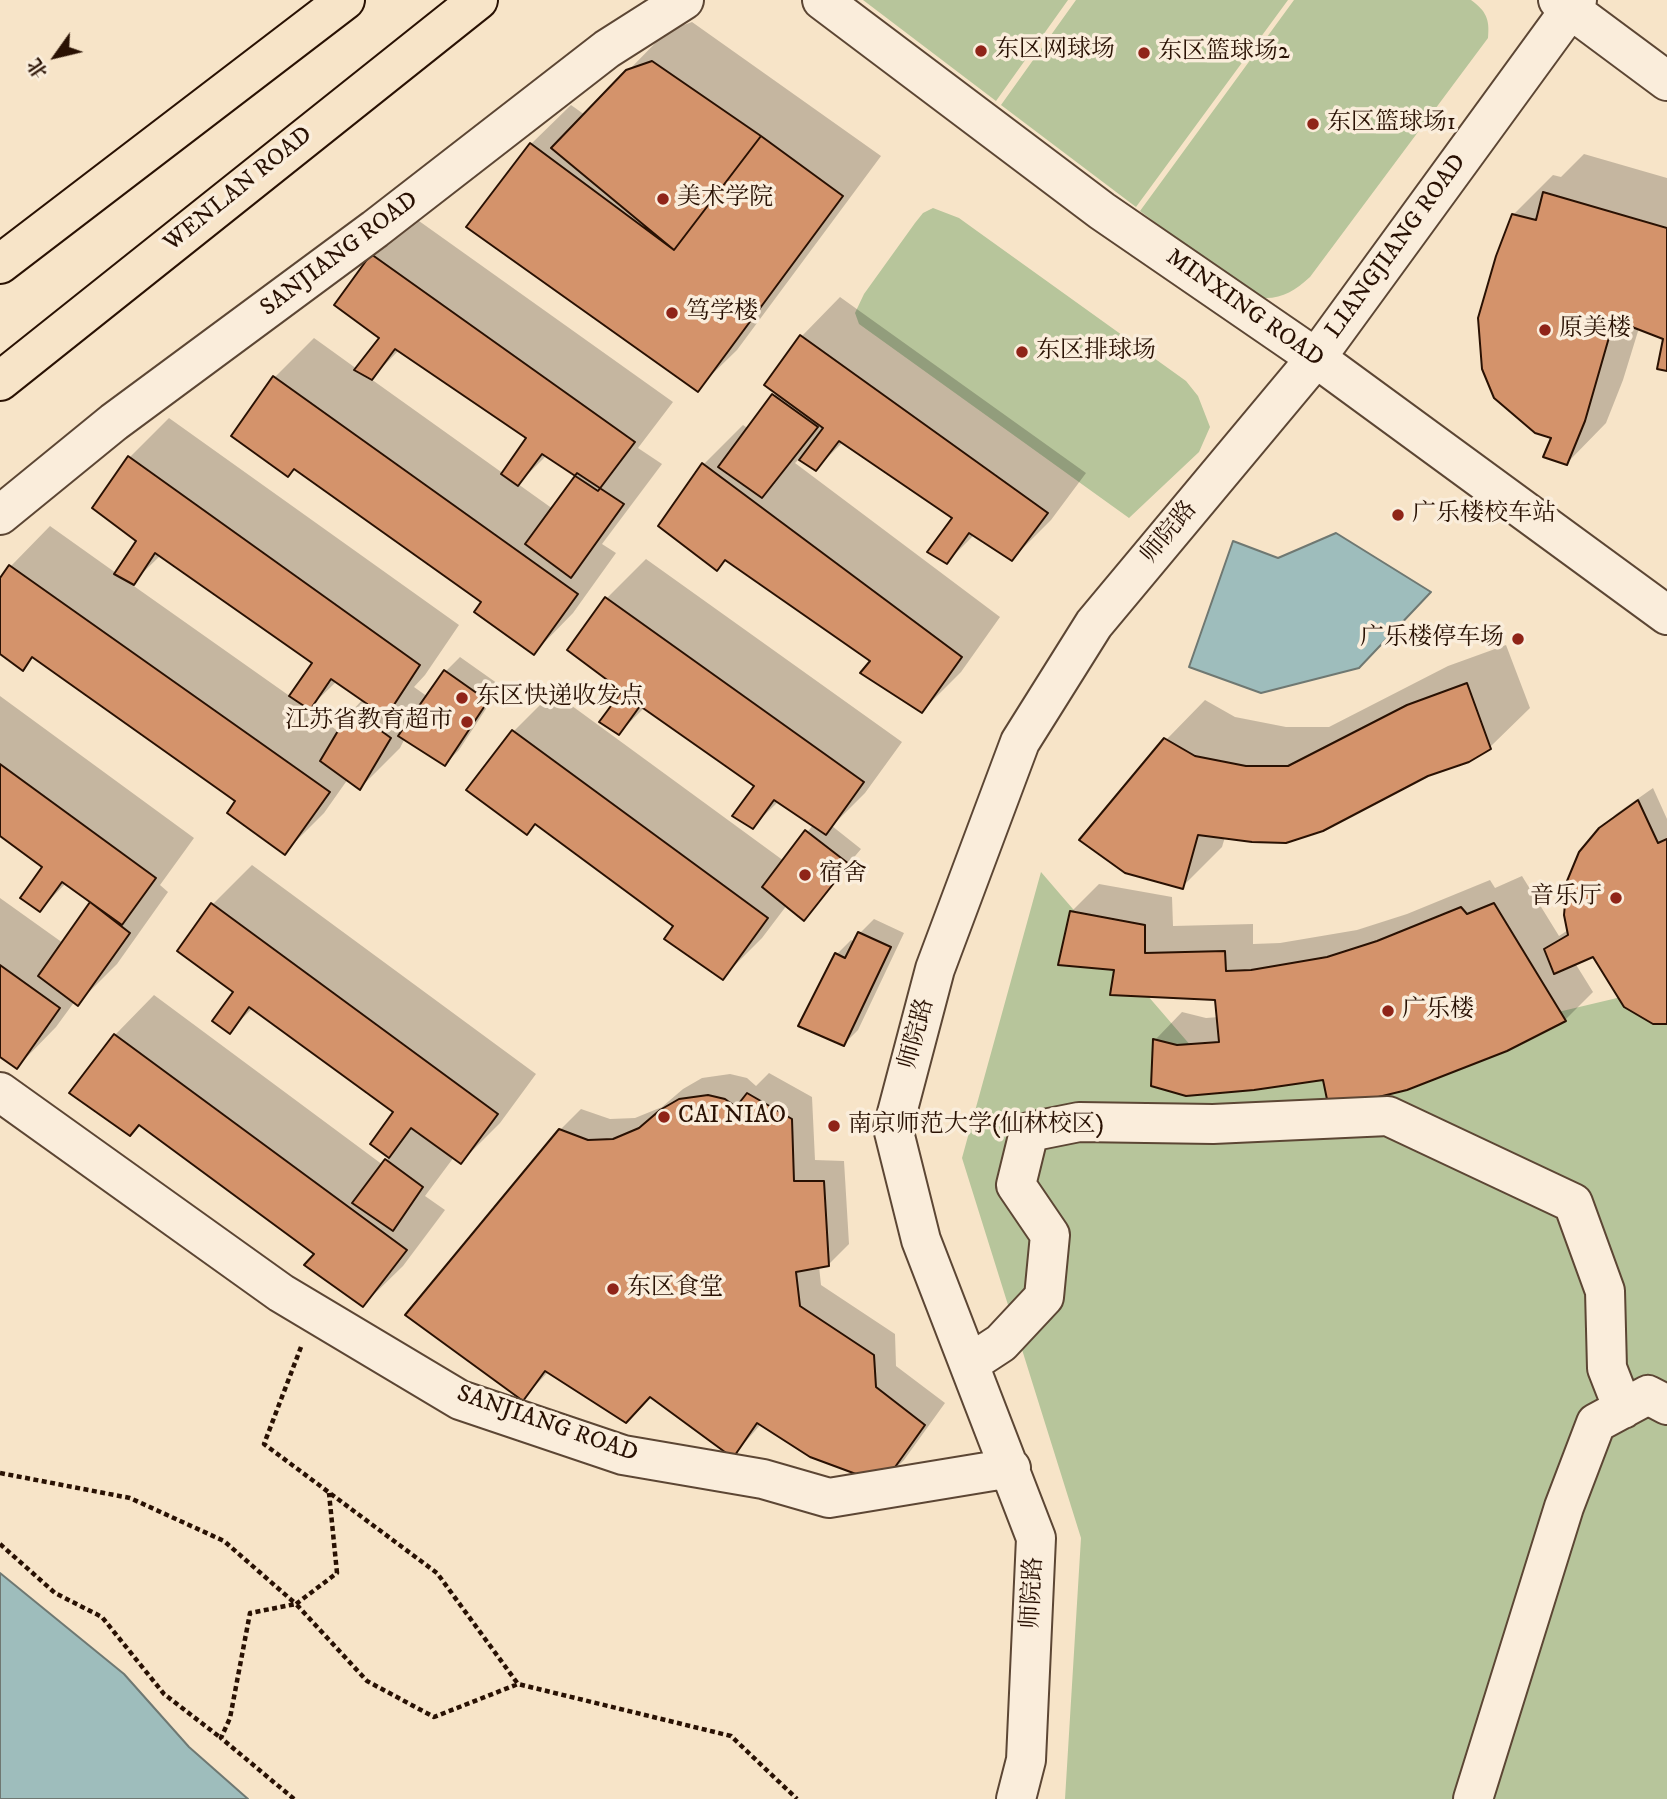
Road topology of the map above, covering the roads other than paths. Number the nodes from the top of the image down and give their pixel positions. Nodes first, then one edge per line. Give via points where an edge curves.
1 (345, 0) edge
2 (478, 0) edge
3 (684, 0) edge
4 (822, 0) edge
5 (1569, 3) edge
6 (1667, 81) edge
7 (0, 264) edge
8 (1316, 358) junction
9 (0, 381) edge
10 (0, 515) edge
11 (1667, 615) edge
12 (0, 1091) edge
13 (968, 1364) junction
14 (1667, 1405) edge
15 (1623, 1409) junction
16 (1011, 1468) junction
17 (1016, 1799) edge
18 (1474, 1799) edge

1 - 7 main road
2 - 9 main road, WENLAN ROAD
3 - 10 street, SANJIANG ROAD via 607,49 375,229 114,422
4 - 8 street, MINXING ROAD via 1102,211
5 - 6 street
5 - 8 street, LIANGJIANG ROAD
8 - 11 street, MINXING ROAD
8 - 13 street, 师院路 via 1094,624 1027,730 935,970 893,1128 920,1240
12 - 16 street, SANJIANG ROAD via 281,1293 460,1400 623,1455 763,1479 829,1498
13 - 15 street via 1001,1343 1044,1297 1050,1235 1016,1185 1029,1132 1080,1122 1213,1124 1388,1116 1573,1203 1605,1291 1606,1368
13 - 16 street, 师院路
14 - 15 street via 1648,1395
15 - 18 street via 1596,1423 1582,1459
16 - 17 street, 师院路 via 1036,1538 1026,1760

